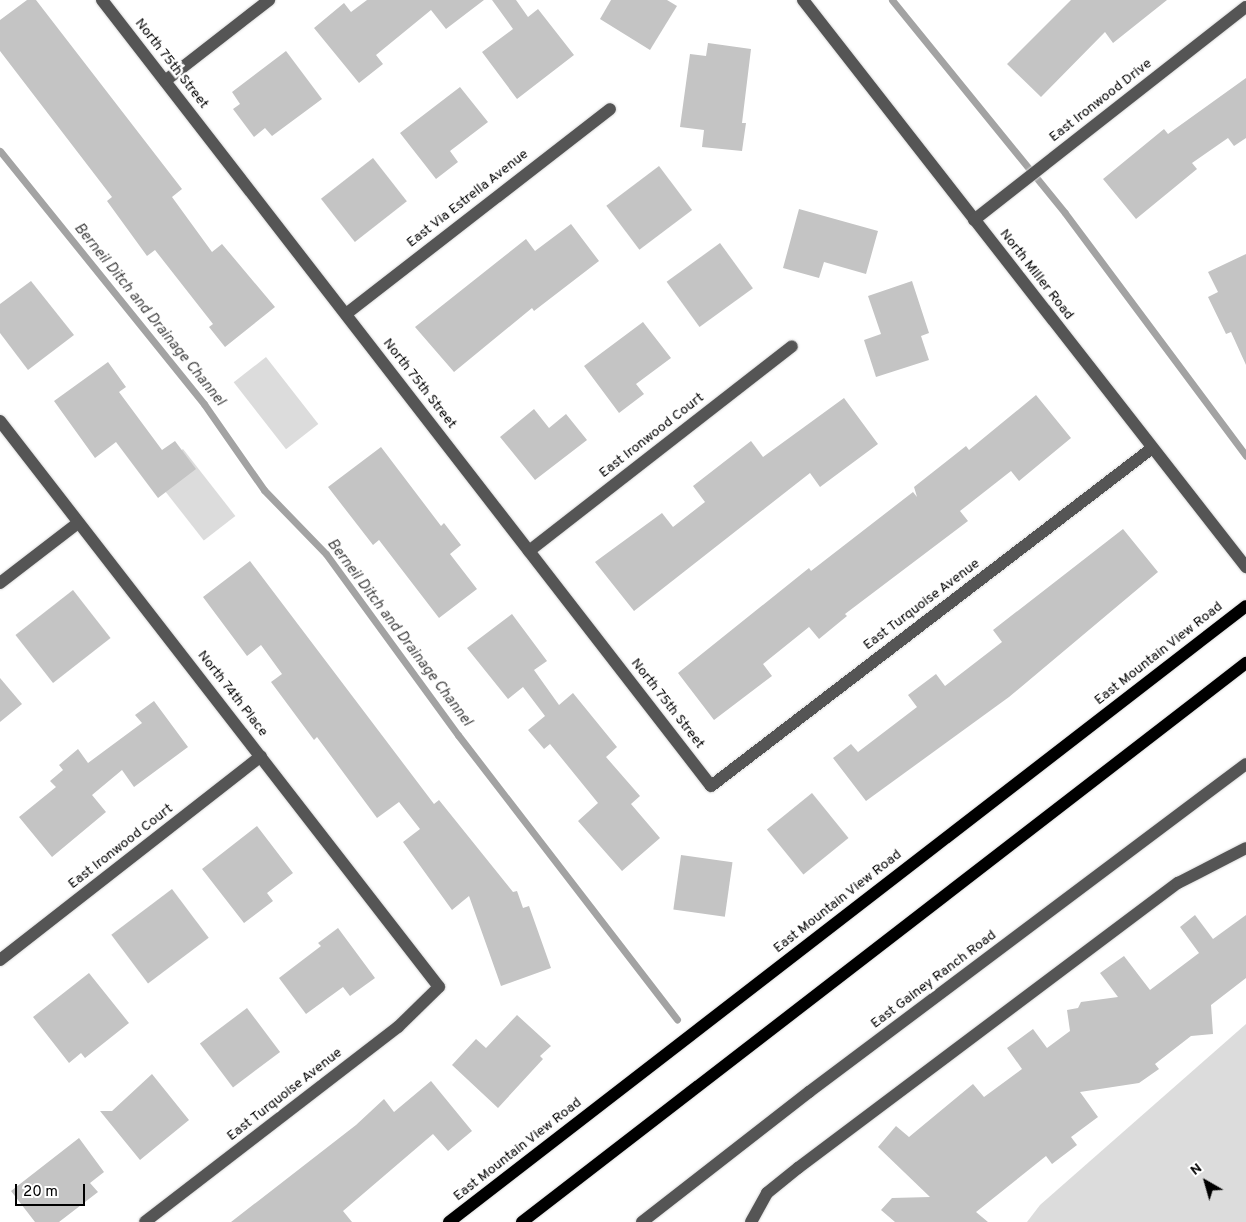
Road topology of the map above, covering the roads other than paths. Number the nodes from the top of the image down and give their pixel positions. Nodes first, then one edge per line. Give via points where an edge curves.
1 (102, 0) edge
2 (269, 0) edge
3 (802, 0) edge
4 (1246, 6) edge
5 (165, 81) junction
6 (610, 109) dead end
7 (974, 220) junction
8 (346, 314) junction
9 (792, 346) dead end
10 (0, 421) edge
11 (1152, 449) junction
12 (78, 523) junction
13 (529, 551) junction
14 (1246, 566) edge
15 (0, 583) edge
16 (1246, 606) edge
17 (1246, 663) edge
18 (261, 756) junction
19 (1246, 764) edge
20 (711, 786) joint
21 (1246, 848) edge
22 (0, 960) edge
23 (439, 987) joint
24 (145, 1222) edge
25 (449, 1222) edge
26 (522, 1222) edge
27 (642, 1222) edge
28 (751, 1222) edge

1 - 5 street, North 75th Street
2 - 5 street
3 - 7 street, North Miller Road
4 - 7 street, East Ironwood Drive
5 - 8 street, North 75th Street
6 - 8 street, East Via Estrella Avenue
7 - 11 street, North Miller Road
8 - 13 street, North 75th Street
9 - 13 street, East Ironwood Court
10 - 12 street, North 74th Place
11 - 14 street, North Miller Road
11 - 20 street, East Turquoise Avenue
12 - 15 street
12 - 18 street, North 74th Place
13 - 20 street, North 75th Street
16 - 25 main road, East Mountain View Road
17 - 26 main road
18 - 22 street, East Ironwood Court
18 - 23 street, North 74th Place
19 - 27 street, East Gainey Ranch Road via 809,1092
21 - 28 street via 1178,883 798,1168 767,1193
23 - 24 street, East Turquoise Avenue via 398,1027

